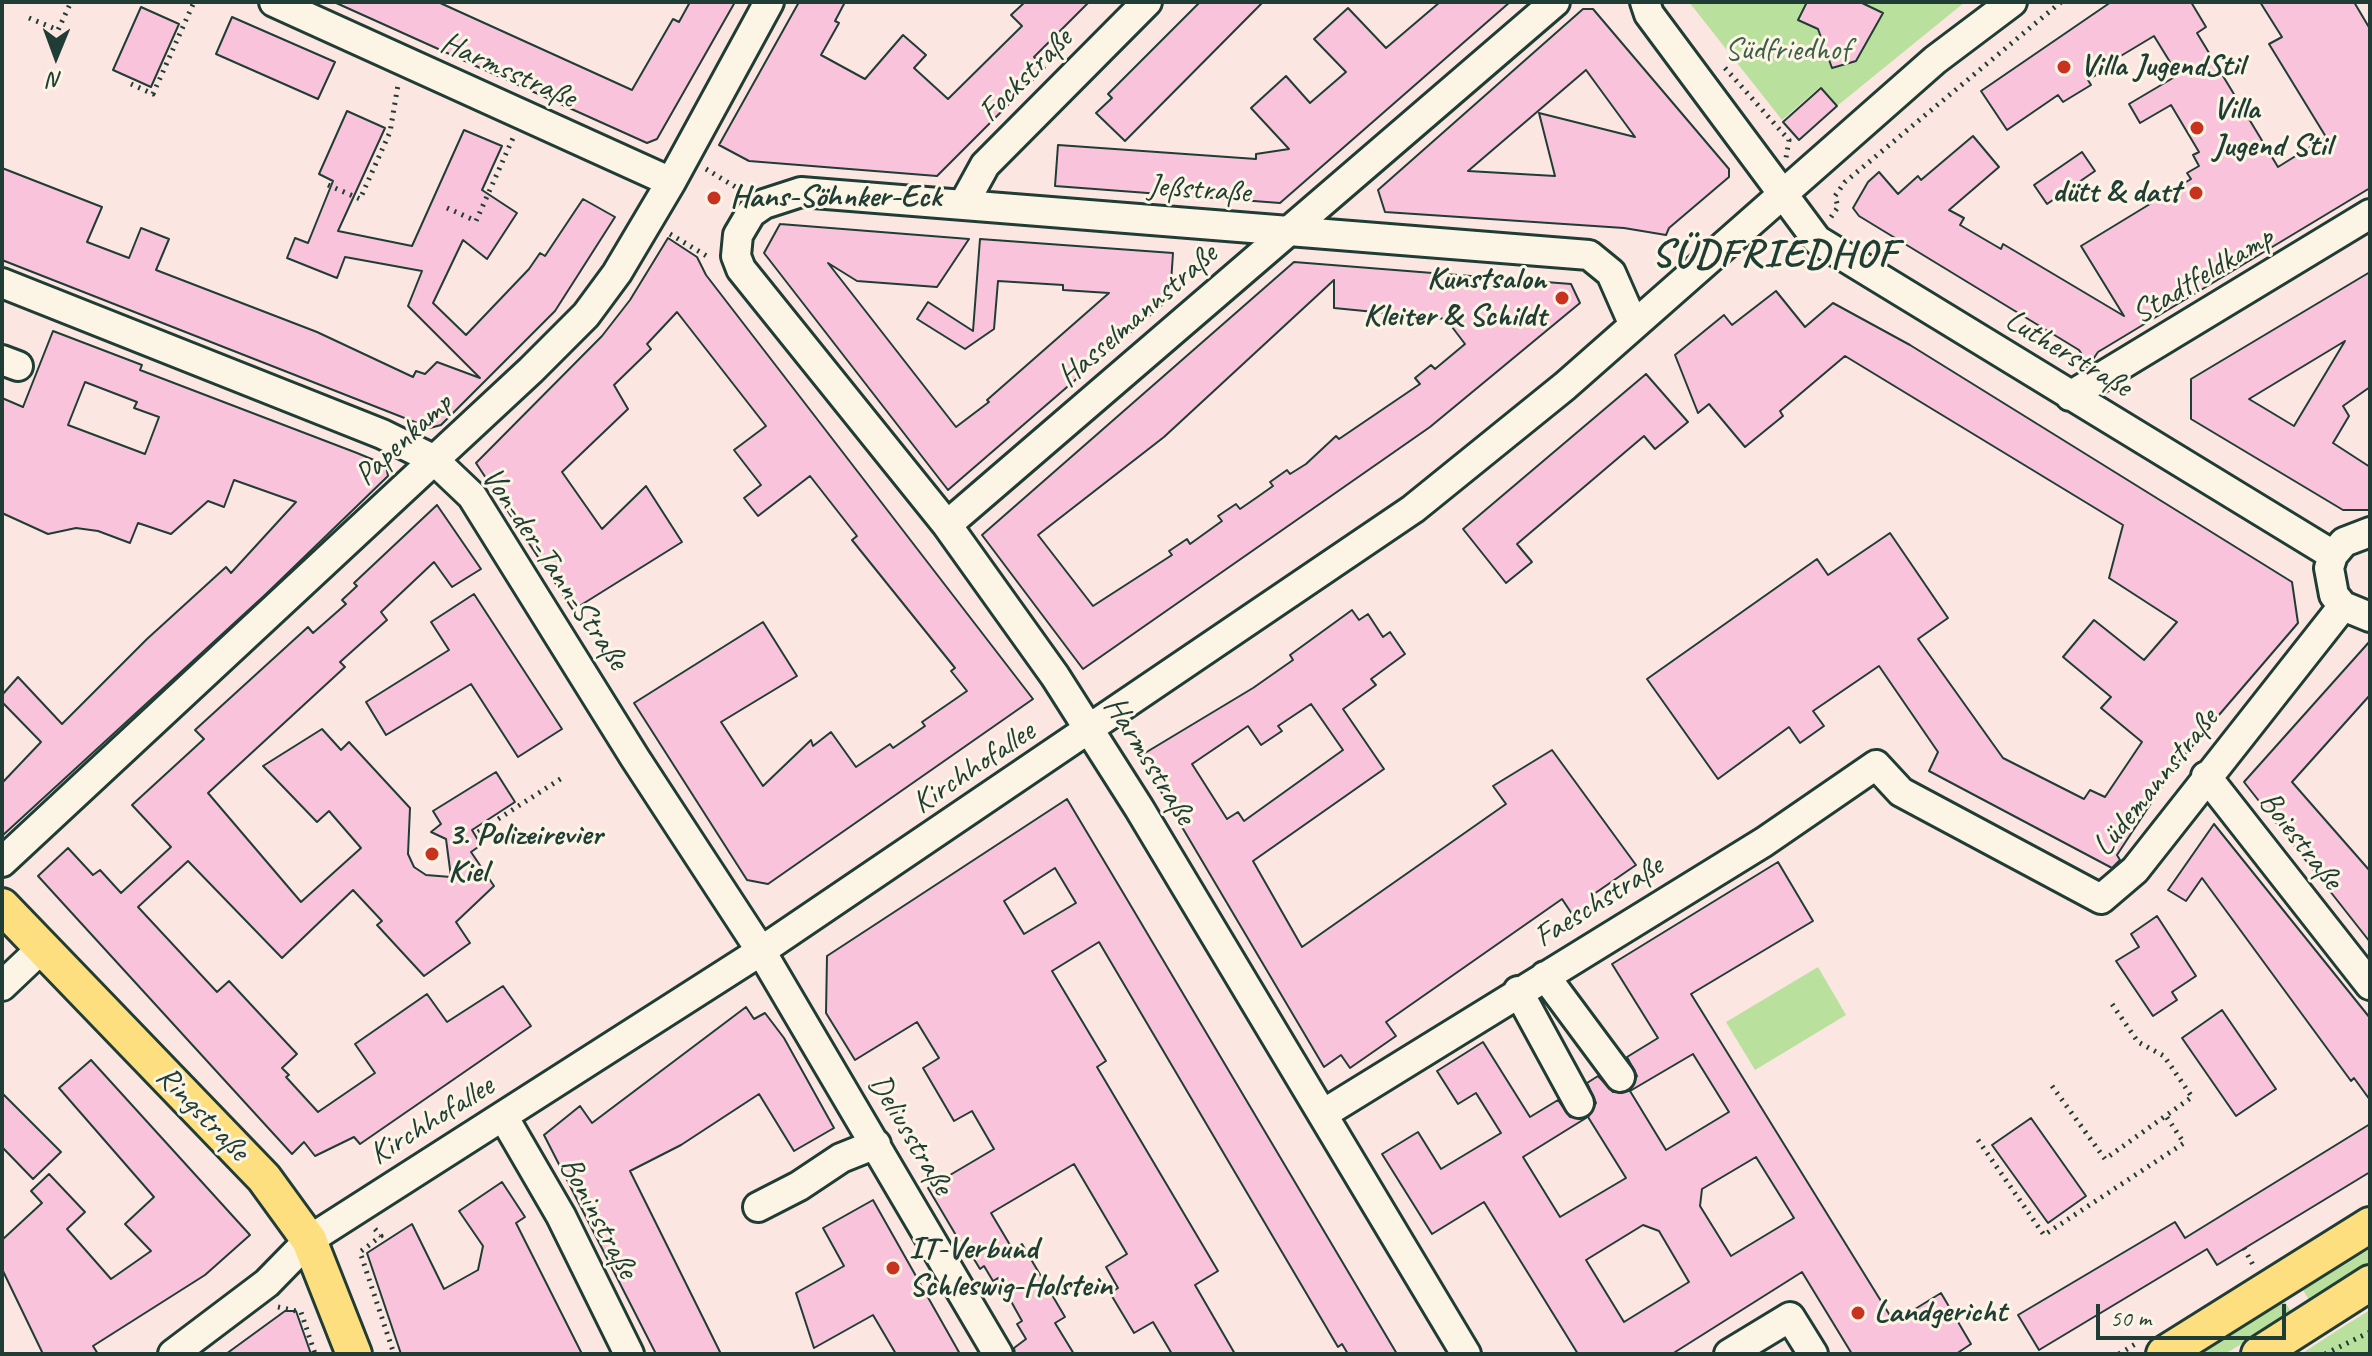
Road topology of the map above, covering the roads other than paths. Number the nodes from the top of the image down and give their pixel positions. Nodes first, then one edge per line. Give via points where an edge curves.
1 (274, 2) edge
2 (769, 2) edge
3 (1147, 2) edge
4 (1555, 2) edge
5 (1645, 2) edge
6 (2012, 2) edge
7 (671, 182) junction
8 (1782, 194) junction
9 (963, 205) junction
10 (2370, 214) edge
11 (1289, 231) junction
12 (741, 269) joint
13 (2, 283) edge
14 (1633, 323) junction
15 (2070, 396) junction
16 (433, 459) junction
17 (947, 525) junction
18 (2370, 532) edge
19 (2333, 555) junction
20 (2343, 606) junction
21 (2370, 617) edge
22 (1090, 731) junction
23 (2206, 776) junction
24 (1901, 792) joint
25 (2, 862) edge
26 (2, 906) edge
27 (41, 949) junction
28 (761, 951) junction
29 (1545, 976) junction
30 (2370, 985) edge
31 (2, 986) edge
32 (1518, 991) junction
33 (1620, 1077) dead end
34 (1579, 1103) dead end
35 (1323, 1114) junction
36 (503, 1116) junction
37 (876, 1144) junction
38 (795, 1163) dead end
39 (840, 1167) junction
40 (758, 1207) dead end
41 (2370, 1225) edge
42 (309, 1240) junction
43 (2370, 1283) edge
44 (173, 1354) edge
45 (354, 1354) edge
46 (629, 1354) edge
47 (998, 1354) edge
48 (1466, 1354) edge
49 (1729, 1354) edge
50 (1813, 1354) edge
51 (2164, 1354) edge
52 (2259, 1354) edge

1 - 7 street, Harmsstraße
2 - 7 street, Papenkamp
3 - 9 street, Fockstraße via 985,165
4 - 11 street, Hasselmannstraße
5 - 8 street, Lutherstraße
6 - 8 street, Kirchhofallee via 1977,25
7 - 16 street, Papenkamp via 586,315
8 - 14 street, Kirchhofallee
8 - 15 street, Lutherstraße via 1817,240
9 - 11 street, Jeßstraße
9 - 12 street, Jeßstraße via 801,192 751,213 738,235
10 - 15 street, Stadtfeldkamp
11 - 14 street, Jeßstraße via 1589,255 1611,273
11 - 17 street, Hasselmannstraße
12 - 17 street, Harmsstraße
13 - 16 street, Von-der-Tann-Straße
14 - 22 street, Kirchhofallee via 1543,405 1413,509
15 - 19 street, Lutherstraße
16 - 25 street, Papenkamp
16 - 28 street, Von-der-Tann-Straße via 472,496
17 - 22 street, Harmsstraße
18 - 19 street via 2344,542
19 - 20 street via 2330,582
20 - 21 street
20 - 23 street, Lüdemannstraße
22 - 28 street, Kirchhofallee
22 - 35 street, Harmsstraße
23 - 24 street, Lüdemannstraße via 2135,870 2101,899
23 - 30 street, Boiestraße
24 - 29 street, Faeschstraße via 1876,765 1764,842
26 - 27 main road, Ringstraße
27 - 31 street
27 - 42 main road, Ringstraße via 264,1178
28 - 36 street, Kirchhofallee
28 - 37 street, Deliusstraße
29 - 32 street, Faeschstraße
29 - 33 street
32 - 34 street
32 - 35 street, Faeschstraße
35 - 48 street, Harmsstraße
36 - 42 street, Kirchhofallee
36 - 46 street, Boninstraße via 561,1216
37 - 39 street
37 - 47 street, Deliusstraße
38 - 39 street
39 - 40 street
41 - 51 main road
42 - 44 street, Kirchhofallee via 267,1283
42 - 45 main road, Ringstraße
43 - 52 main road
49 - 50 street via 1790,1317

